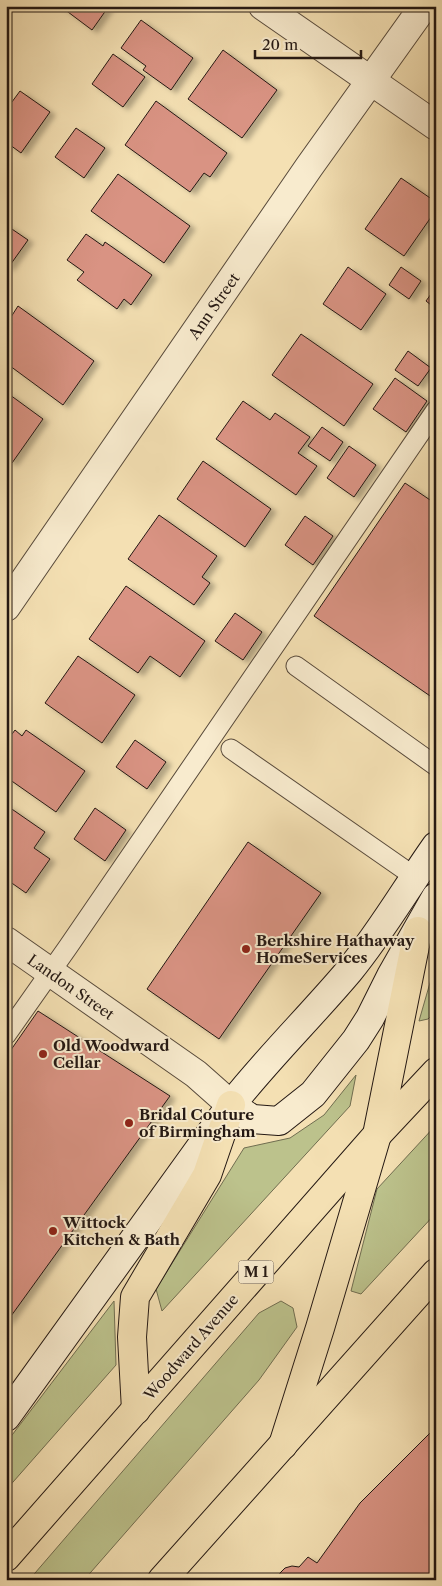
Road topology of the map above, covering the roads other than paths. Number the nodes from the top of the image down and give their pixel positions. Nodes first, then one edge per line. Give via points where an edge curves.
1 (263, 6) edge
2 (424, 6) edge
3 (371, 81) junction
4 (436, 126) edge
5 (436, 410) edge
6 (6, 607) edge
7 (296, 666) dead end
8 (231, 749) dead end
9 (436, 766) edge
10 (436, 846) edge
11 (415, 876) junction
12 (436, 897) edge
13 (418, 931) junction
14 (6, 941) edge
15 (50, 972) junction
16 (6, 1035) edge
17 (436, 1072) edge
18 (231, 1105) junction
19 (377, 1135) junction
20 (436, 1273) edge
21 (136, 1410) junction
22 (6, 1417) edge
23 (283, 1445) junction
24 (6, 1557) edge
25 (162, 1580) edge

1 - 3 street
2 - 3 street, Ann Street
3 - 4 street
3 - 6 street, Ann Street
5 - 15 lane
7 - 9 lane
8 - 11 lane
10 - 11 street
11 - 18 street via 349,970
12 - 13 street, Landon Street
13 - 18 street, Landon Street via 356,1040 313,1094 279,1120 252,1119
13 - 19 main road
14 - 15 street, Landon Street
15 - 16 lane
15 - 18 street, Landon Street via 196,1074
17 - 19 main road, Woodward Avenue / M 1
18 - 21 main road via 207,1175 135,1297 132,1337
18 - 22 street
19 - 21 main road, Woodward Avenue / M 1
19 - 23 main road
20 - 23 main road
21 - 24 main road, Woodward Avenue / M 1
23 - 25 main road

